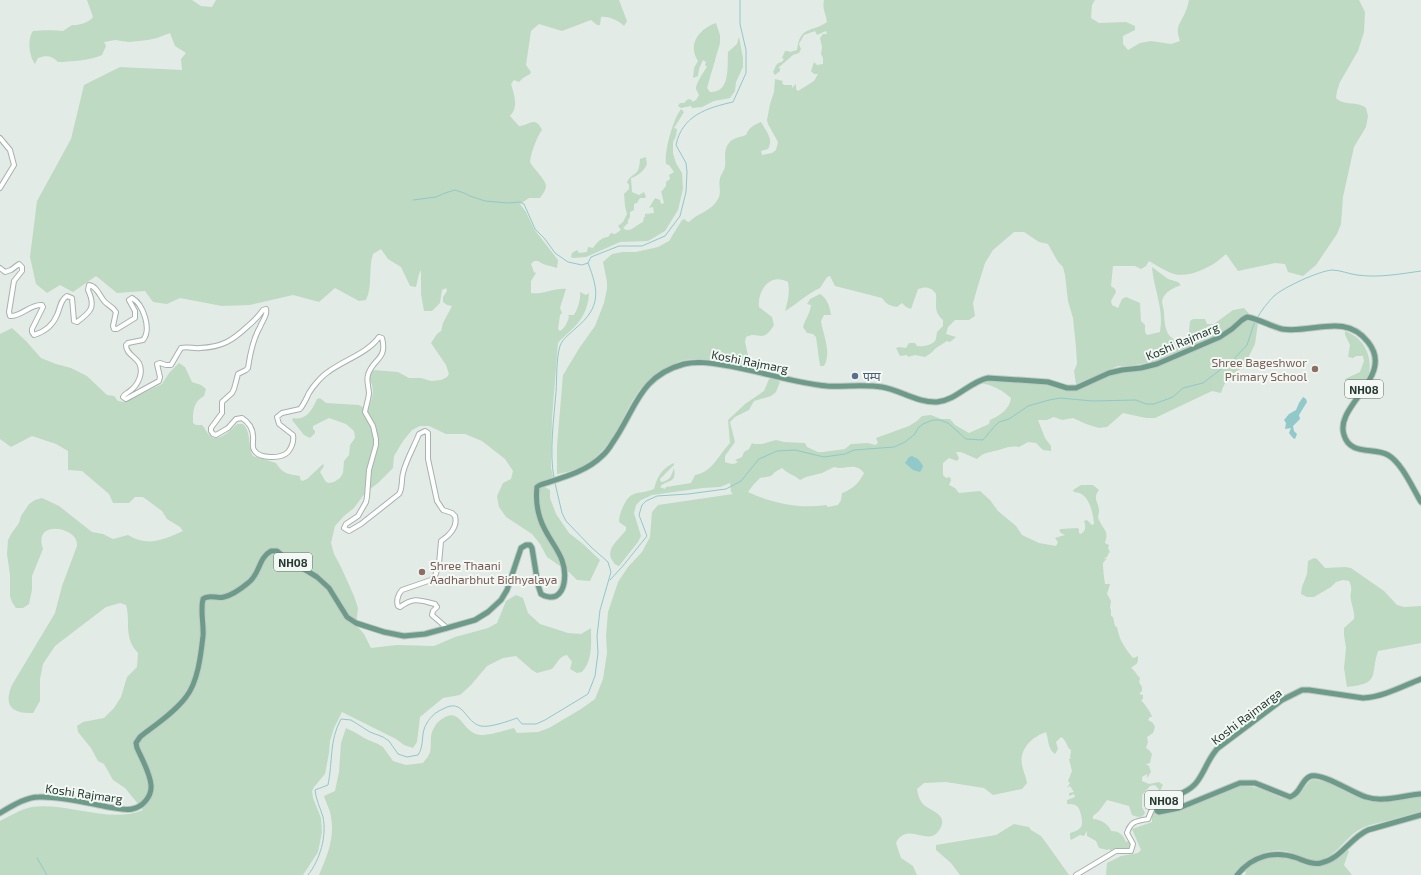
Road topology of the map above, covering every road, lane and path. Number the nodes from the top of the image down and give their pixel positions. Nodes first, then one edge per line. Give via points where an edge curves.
1 (0, 138) edge
2 (0, 188) edge
3 (0, 268) edge
4 (1421, 502) edge
5 (447, 628) junction
6 (1421, 679) edge
7 (1421, 794) edge
8 (1156, 805) junction
9 (0, 813) edge
10 (1421, 815) edge
11 (1076, 875) edge
12 (1237, 875) edge

1 - 2 street via 10,150 14,165
3 - 5 street via 5,272 19,264 22,267 14,281 10,316 42,305 32,329 34,335 52,324 62,300 67,296 72,298 74,321 77,322 88,313 92,304 89,285 94,286 105,302 114,308 114,329 135,318 135,311 129,300 134,298 144,316 146,334 143,340 126,345 127,351 140,365 135,386 123,397 126,399 159,381 157,364 171,365 181,348 201,348 227,343 266,309 267,313 255,339 248,368 238,374 234,389 222,402 222,413 211,431 216,435 228,428 236,419 242,418 253,431 255,451 271,457 287,453 293,443 293,435 279,424 279,414 300,409 327,372 368,349 379,337 382,338 381,358 369,370 367,377 369,392 365,412 373,426 376,439 369,470 367,497 358,516 344,528 349,531 361,524 399,494 402,487 401,479 419,434 428,433 428,459 437,501 443,510 455,516 455,526 441,541 435,576 431,580 402,590 397,603 400,607 412,600 435,604 437,607 432,615
4 - 5 main road, Koshi Rajmarg / NH08 via 1391,457 1358,450 1349,444 1344,436 1344,418 1373,372 1374,358 1366,339 1357,331 1341,326 1299,330 1282,328 1247,317 1220,337 1157,364 1108,373 1076,388 1048,382 988,378 980,380 956,396 938,402 883,387 828,386 804,383 734,366 703,362 686,364 665,372 648,383 616,438 604,455 591,466 540,485 537,490 539,517 562,558 565,579 562,591 554,597 541,594 532,548 524,545 501,600 476,620
5 - 9 main road, Koshi Rajmarg / NH08 via 404,636 356,624 347,617 329,588 317,577 273,550 262,559 256,575 248,584 224,597 203,599 201,654 191,688 180,704 136,743 150,779 151,791 146,801 136,808 126,809 35,797
6 - 8 main road, Koshi Rajmarga / NH08 via 1383,694 1363,698 1309,690 1297,692 1282,700 1218,748 1192,788
7 - 8 main road, NH08 via 1366,798 1324,778 1314,776 1307,778 1296,794 1290,797 1255,784 1240,783 1179,808 1159,812
8 - 11 street via 1148,820 1137,820 1129,826 1127,833 1133,844 1131,852 1116,851
10 - 12 main road via 1361,833 1328,861 1315,864 1273,854 1260,857

